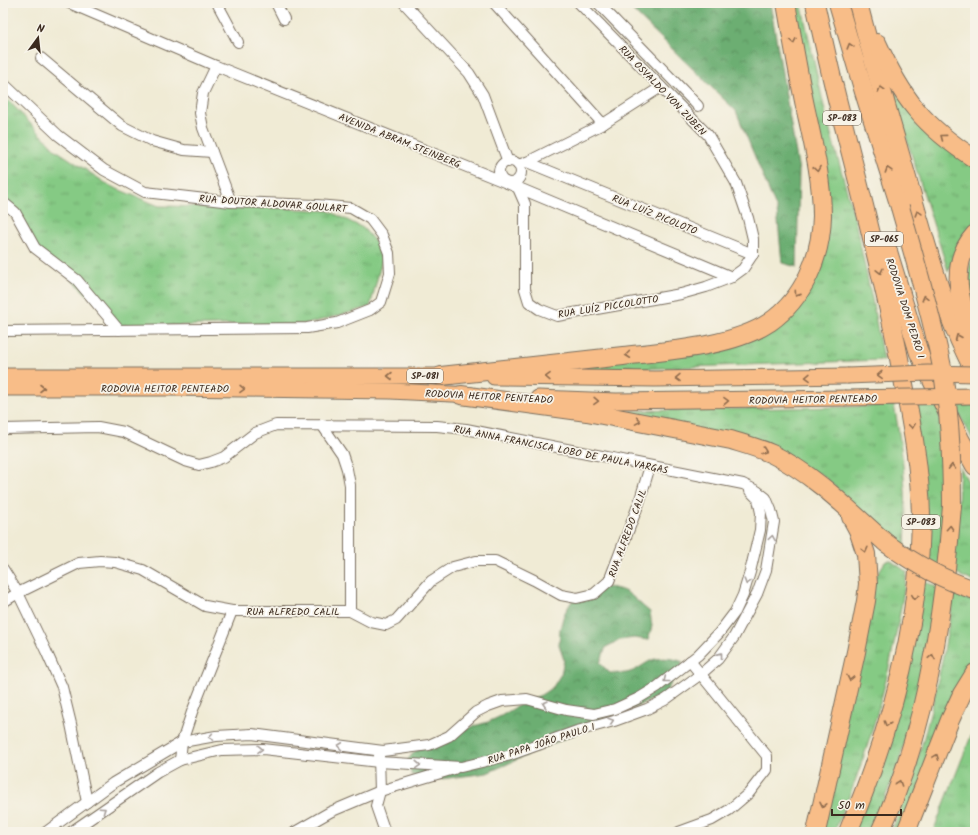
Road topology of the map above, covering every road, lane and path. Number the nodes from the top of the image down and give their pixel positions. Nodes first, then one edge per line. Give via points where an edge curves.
1 (69, 3) edge
2 (217, 3) edge
3 (276, 3) edge
4 (494, 3) edge
5 (579, 3) edge
6 (598, 3) edge
7 (786, 3) edge
8 (815, 3) edge
9 (819, 3) edge
10 (838, 3) edge
11 (858, 3) edge
12 (866, 3) edge
13 (409, 5) edge
14 (284, 19) dead end
15 (238, 42) dead end
16 (41, 58) dead end
17 (216, 66) junction
18 (3, 83) edge
19 (660, 86) junction
20 (698, 106) dead end
21 (603, 124) junction
22 (212, 152) junction
23 (975, 159) edge
24 (508, 162) junction
25 (523, 163) junction
26 (507, 183) junction
27 (518, 188) junction
28 (3, 202) edge
29 (231, 202) junction
30 (975, 234) edge
31 (753, 254) junction
32 (732, 277) junction
33 (119, 330) junction
34 (3, 331) edge
35 (975, 346) edge
36 (975, 373) edge
37 (3, 376) edge
38 (441, 376) junction
39 (3, 388) edge
40 (461, 395) junction
41 (975, 396) edge
42 (322, 426) junction
43 (3, 429) edge
44 (650, 466) junction
45 (975, 466) edge
46 (743, 484) junction
47 (841, 503) junction
48 (3, 569) edge
49 (975, 590) edge
50 (18, 593) junction
51 (3, 602) edge
52 (232, 611) junction
53 (350, 611) junction
54 (690, 661) junction
55 (975, 672) edge
56 (701, 674) junction
57 (182, 742) junction
58 (379, 750) junction
59 (180, 760) junction
60 (379, 762) junction
61 (461, 767) junction
62 (380, 791) junction
63 (87, 802) junction
64 (46, 832) edge
65 (71, 832) edge
66 (295, 832) edge
67 (385, 832) edge
68 (679, 832) edge
69 (816, 832) edge
70 (848, 832) edge
71 (880, 832) edge
72 (906, 832) edge

1 - 17 street, AVENIDA ABRAM STEINBERG
2 - 15 street
3 - 14 street
4 - 21 street
5 - 19 street, RUA OSVALDO VON ZUBEN
6 - 20 street, RUA OSVALDO VON ZUBEN
7 -> 38 highway via 816,158 822,218 820,240 806,281 784,310 752,332 705,345
8 -> 70 highway, SP-083 via 887,300 909,405 919,472 921,523 910,631 880,749
9 - 45 highway, RODOVIA DOM PEDRO I / SP-065 via 889,256 919,353
71 -> 10 highway, SP-083, bridge via 915,731 932,657 948,552 952,464 948,415 936,337 900,207
36 -> 11 highway via 956,331 929,251 877,77
23 -> 12 highway via 938,133 905,96 877,42
13 - 24 street via 469,73 483,95
16 - 22 street via 122,126 152,141 184,150
17 - 22 street via 203,93 200,112
17 - 26 street, AVENIDA ABRAM STEINBERG
18 - 29 street, RUA DOUTOR ALDOVAR GOULART via 58,135 104,170 145,192
19 - 21 street
19 - 31 street, RUA OSVALDO VON ZUBEN via 708,135 736,183 748,218 753,239
21 - 25 street
22 - 29 street
24 - 25 street
24 - 26 street via 503,164 499,175
25 - 26 street via 518,180
25 - 31 street, RUA LUÍZ PICOLOTO
26 - 27 street, AVENIDA ABRAM STEINBERG
27 - 32 street, AVENIDA ABRAM STEINBERG
27 - 32 street, RUA LUÍZ PICCOLOTTO via 525,204 525,289 529,302 539,310 557,316 681,294
28 - 33 street via 15,212 35,248 77,280
29 - 33 street, RUA DOUTOR ALDOVAR GOULART via 351,208 370,219 382,235 390,253 390,273 381,302 370,310 337,323 307,328
30 - 35 highway via 963,252 958,282 961,302
31 - 32 street via 743,269
33 - 34 street, RUA DOUTOR ALDOVAR GOULART
36 -> 38 main road, RODOVIA HEITOR PENTEADO / SP-081, bridge via 656,378
38 -> 37 main road, RODOVIA HEITOR PENTEADO / SP-081
39 -> 40 main road, RODOVIA HEITOR PENTEADO / SP-081 via 374,391
40 -> 41 main road, RODOVIA HEITOR PENTEADO / SP-081, bridge via 616,401
40 -> 47 highway via 587,412 731,440 788,462
42 - 43 street, RUA ANNA FRANCISCA LOBO DE PAULA VARGAS via 276,425 255,433 224,457 199,465 185,462 124,432 98,427
42 - 44 street, RUA ANNA FRANCISCA LOBO DE PAULA VARGAS via 438,426 466,429
42 - 53 street via 342,454 348,469
44 - 46 street, RUA ANNA FRANCISCA LOBO DE PAULA VARGAS
44 - 53 street, RUA ALFREDO CALIL via 639,503 609,581 594,594 577,598 561,595 494,561 476,561 453,567 431,581 396,620 386,625 371,622
46 -> 54 street, RUA PAPA JOÃO PAULO I via 758,499 761,513 760,530 747,584 735,612 719,633
56 -> 46 street, RUA PAPA JOÃO PAULO I via 718,659 734,637 757,594 766,570 774,522 772,510 766,498
47 - 49 highway, bridge via 900,554 938,576
47 -> 69 highway via 862,540 866,554 868,584 856,652
48 - 50 street
50 - 51 street, RUA ALFREDO CALIL
50 - 52 street, RUA ALFREDO CALIL via 79,563 115,562 143,570 205,606
50 - 63 street via 62,687
52 - 53 street, RUA ALFREDO CALIL
52 - 57 street
54 - 56 street
54 -> 58 street, RUA PAPA JOÃO PAULO I via 657,688 615,709 594,714 566,710 527,699 502,701 476,712 449,736 429,745
72 -> 55 highway via 950,720
61 -> 56 street, RUA PAPA JOÃO PAULO I via 506,756 647,709 665,700
56 - 68 street via 767,756 767,770 749,793 729,810 712,820
58 -> 57 street, RUA PAPA JOÃO PAULO I via 252,734 216,736
57 - 59 street
57 - 63 street, RUA PAPA JOÃO PAULO I via 113,783
58 - 60 street
59 -> 60 street, RUA PAPA JOÃO PAULO I via 222,750 263,749
65 -> 59 street, RUA PAPA JOÃO PAULO I via 158,772
60 -> 61 street, RUA PAPA JOÃO PAULO I
60 - 62 street
61 - 62 street
62 - 66 street via 330,812
62 - 67 street via 376,806
63 - 64 street, RUA PAPA JOÃO PAULO I

